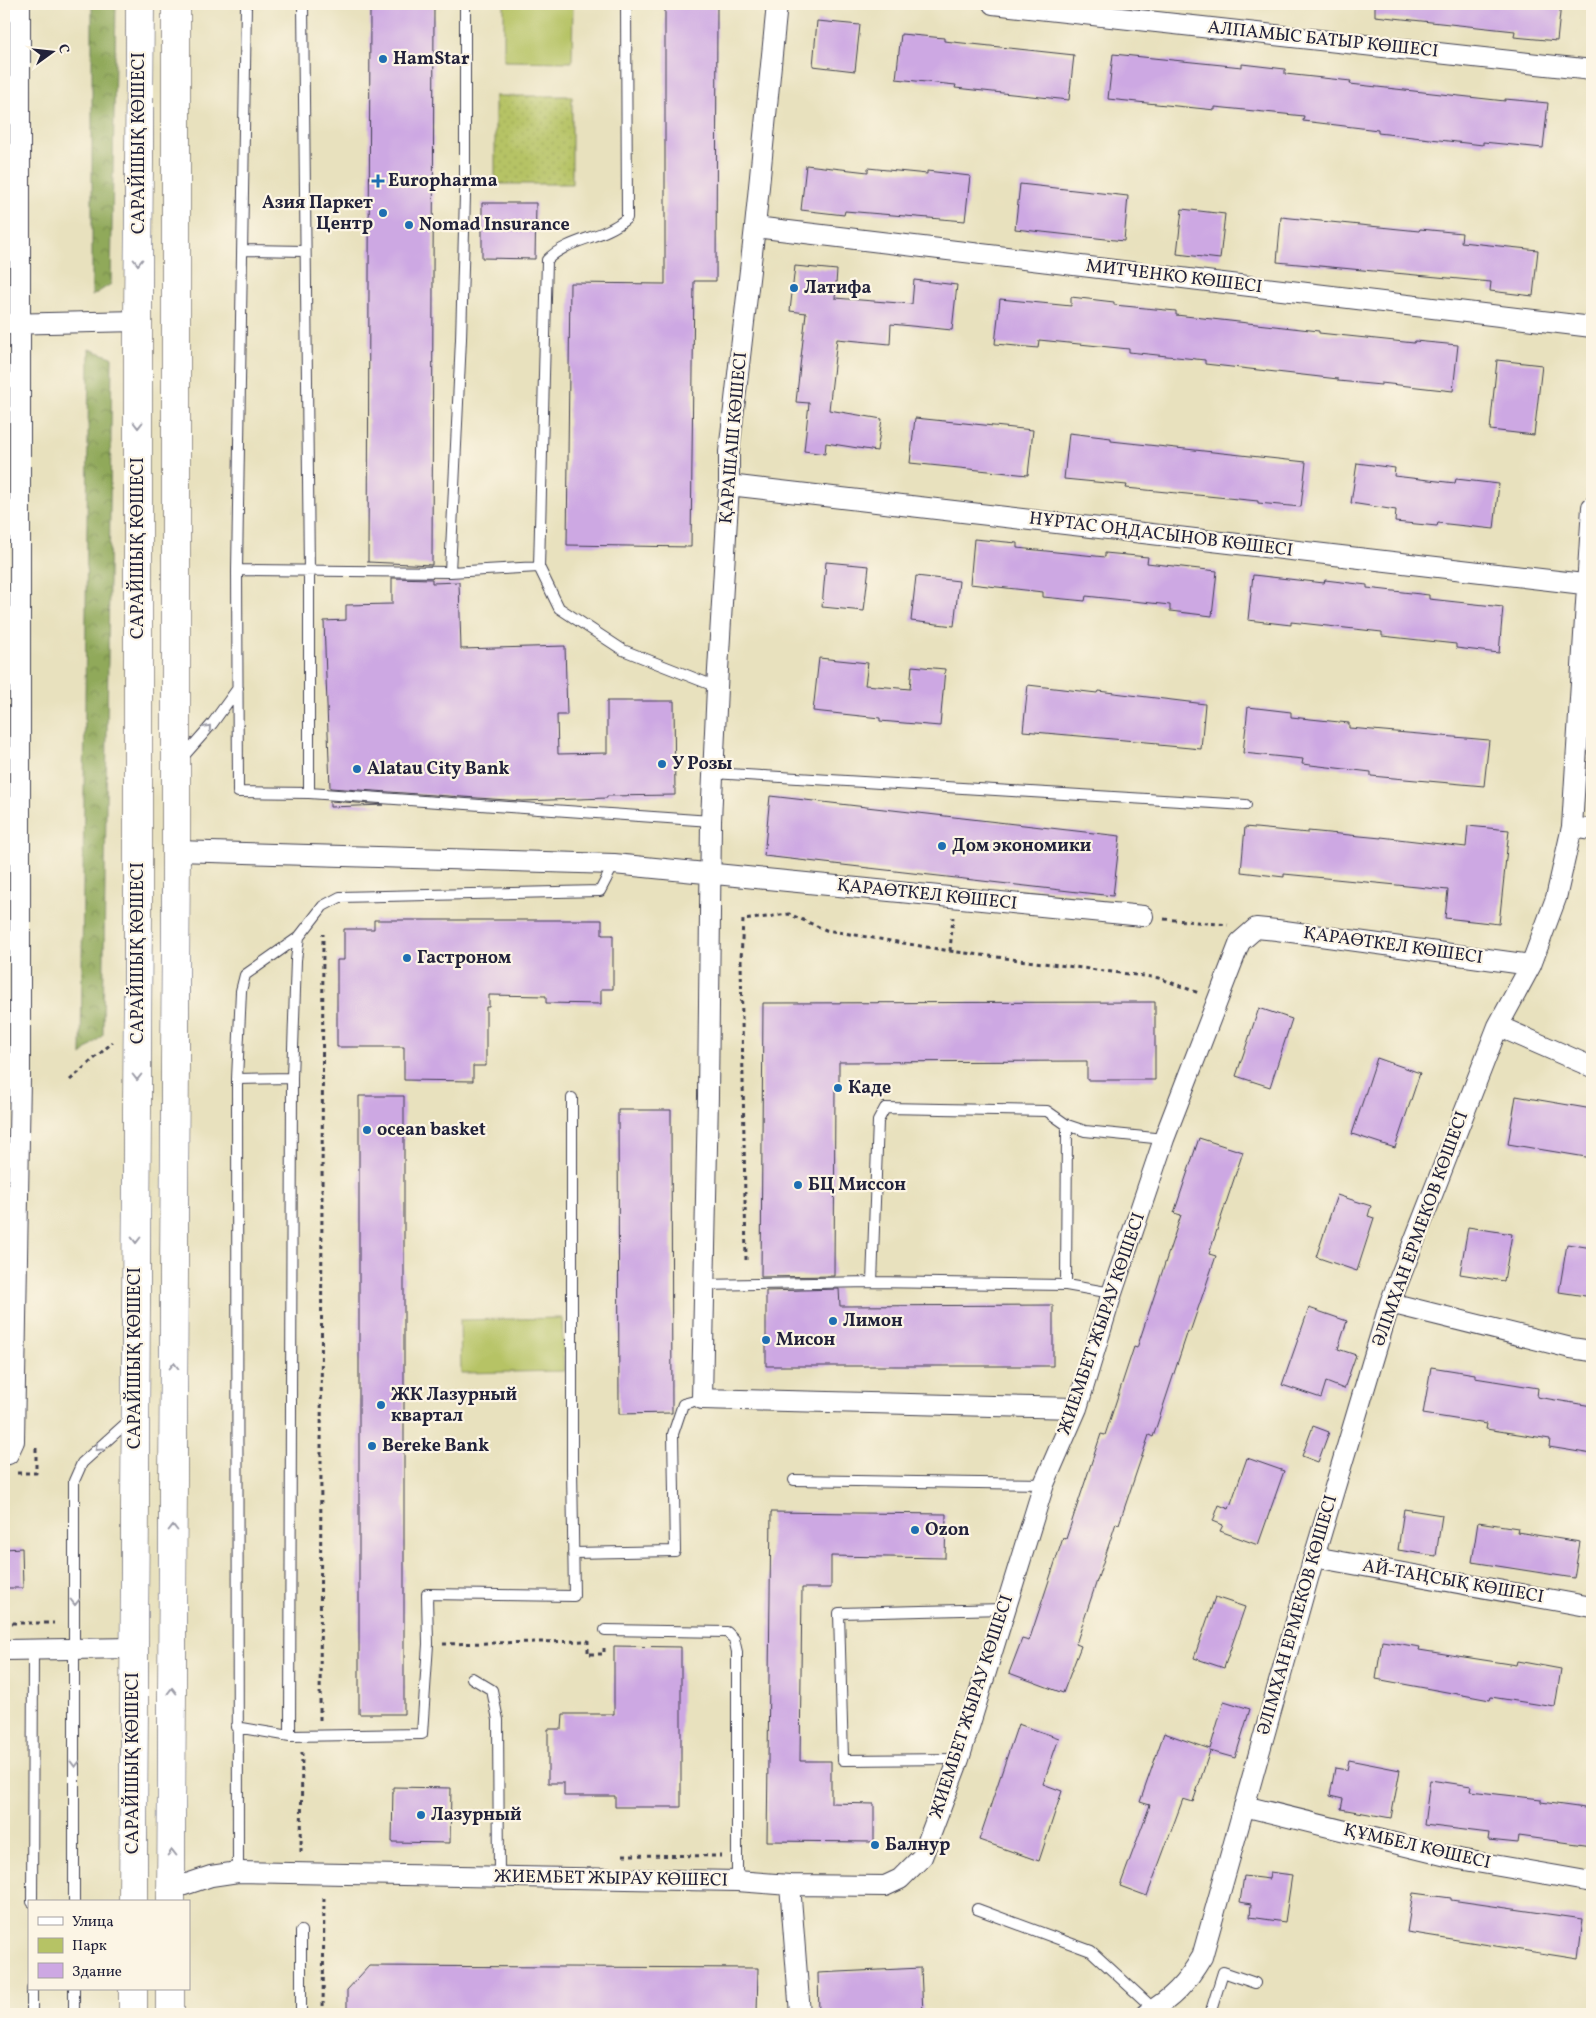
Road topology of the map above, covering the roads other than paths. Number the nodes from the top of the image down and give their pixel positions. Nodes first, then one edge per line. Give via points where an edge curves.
1 (20, 4) edge
2 (140, 4) edge
3 (176, 4) edge
4 (246, 4) edge
5 (303, 4) edge
6 (465, 4) edge
7 (626, 4) edge
8 (777, 4) edge
9 (993, 4) edge
10 (1592, 70) edge
11 (755, 228) junction
12 (242, 250) junction
13 (305, 251) junction
14 (138, 321) junction
15 (12, 324) edge
16 (1592, 327) edge
17 (729, 485) junction
18 (138, 502) junction
19 (1592, 507) edge
20 (539, 567) junction
21 (237, 570) junction
22 (309, 571) junction
23 (450, 572) junction
24 (1589, 584) edge
25 (716, 687) junction
26 (238, 688) junction
27 (12, 701) edge
28 (176, 765) junction
29 (713, 773) junction
30 (309, 792) junction
31 (1246, 805) dead end
32 (711, 821) junction
33 (1572, 827) junction
34 (1592, 830) edge
35 (176, 851) junction
36 (614, 864) junction
37 (711, 874) junction
38 (1142, 916) road end
39 (1256, 928) joint
40 (299, 937) junction
41 (138, 938) junction
42 (1531, 965) junction
43 (1498, 1026) junction
44 (1592, 1067) edge
45 (12, 1077) edge
46 (292, 1078) junction
47 (237, 1079) junction
48 (572, 1098) dead end
49 (1067, 1125) junction
50 (1164, 1139) junction
51 (174, 1225) junction
52 (872, 1282) junction
53 (703, 1285) junction
54 (1066, 1285) junction
55 (1112, 1294) junction
56 (1390, 1302) junction
57 (1592, 1351) edge
58 (702, 1399) junction
59 (1077, 1408) junction
60 (134, 1416) junction
61 (4, 1455) edge
62 (794, 1480) dead end
63 (1044, 1484) junction
64 (573, 1553) junction
65 (1314, 1557) junction
66 (1592, 1607) edge
67 (1004, 1609) junction
68 (605, 1630) road end
69 (75, 1648) junction
70 (134, 1648) junction
71 (33, 1649) junction
72 (4, 1650) edge
73 (472, 1678) dead end
74 (236, 1727) junction
75 (290, 1736) junction
76 (959, 1759) junction
77 (1244, 1806) junction
78 (238, 1872) junction
79 (499, 1877) junction
80 (737, 1881) junction
81 (1592, 1882) edge
82 (790, 1885) junction
83 (171, 1895) edge
84 (32, 1900) edge
85 (74, 1900) edge
86 (133, 1900) edge
87 (977, 1909) dead end
88 (301, 1931) dead end
89 (1255, 1982) dead end
90 (32, 1990) edge
91 (74, 1990) edge
92 (133, 1990) edge
93 (170, 1990) edge
94 (1154, 2013) edge
95 (32, 2014) edge
96 (74, 2014) edge
97 (133, 2014) edge
98 (170, 2014) edge
99 (301, 2014) edge
100 (800, 2014) edge
101 (1210, 2014) edge

1 - 15 street
2 -> 14 main road, САРАЙШЫҚ КӨШЕСІ
3 - 28 main road, САРАЙШЫҚ КӨШЕСІ
4 - 12 lane
5 - 13 lane
6 - 23 lane via 464,243
7 - 20 lane via 627,218 616,228 557,250 546,260
8 - 11 street, ҚАРАШАШ КӨШЕСІ
9 - 10 street, АЛПАМЫС БАТЫР КӨШЕСІ
11 - 16 street, МИТЧЕНКО КӨШЕСІ
11 - 17 street, ҚАРАШАШ КӨШЕСІ via 729,452
12 - 13 lane
12 - 21 lane
13 - 22 lane
14 - 15 street
14 -> 18 main road, САРАЙШЫҚ КӨШЕСІ
15 - 27 street
17 - 24 street, НҰРТАС ОҢДАСЫНОВ КӨШЕСІ
17 - 25 street, ҚАРАШАШ КӨШЕСІ
18 - 35 main road via 148,533 148,798 151,837 156,844
18 - 41 main road, САРАЙШЫҚ КӨШЕСІ
19 - 24 street, ӘЛІМХАН ЕРМЕКОВ КӨШЕСІ
20 - 23 lane
20 - 25 lane via 559,608 623,650
21 - 22 lane
21 - 26 lane
22 - 23 lane
22 - 30 lane
24 - 33 street, ӘЛІМХАН ЕРМЕКОВ КӨШЕСІ
25 - 29 street, ҚАРАШАШ КӨШЕСІ
28 -> 26 lane
26 - 30 lane via 238,792
27 - 45 street
28 - 35 main road, САРАЙШЫҚ КӨШЕСІ
29 - 31 lane
29 - 32 street, ҚАРАШАШ КӨШЕСІ
30 - 32 lane
32 - 37 street, ҚАРАШАШ КӨШЕСІ
33 - 34 street
33 - 42 street, ӘЛІМХАН ЕРМЕКОВ КӨШЕСІ via 1556,898
35 - 36 street, ҚАРАӨТКЕЛ КӨШЕСІ
35 - 51 main road, САРАЙШЫҚ КӨШЕСІ
36 - 37 street, ҚАРАӨТКЕЛ КӨШЕСІ
36 - 40 lane via 600,891 340,896 323,906
37 - 38 street, ҚАРАӨТКЕЛ КӨШЕСІ
37 - 53 street, ҚАРАШАШ КӨШЕСІ
39 - 42 street, ҚАРАӨТКЕЛ КӨШЕСІ
39 - 50 street, ЖИЕМБЕТ ЖЫРАУ КӨШЕСІ via 1240,942
40 - 46 lane
40 - 47 lane via 245,975 241,991
41 - 51 main road via 162,941 165,949 167,1028 162,1183
41 -> 60 main road, САРАЙШЫҚ КӨШЕСІ
42 - 43 street, ӘЛІМХАН ЕРМЕКОВ КӨШЕСІ
43 - 44 street
43 - 56 street, ӘЛІМХАН ЕРМЕКОВ КӨШЕСІ
45 - 61 street via 14,1441 8,1454
46 - 47 lane
46 - 75 lane
47 - 74 lane
48 - 64 lane
49 - 50 lane via 1085,1131
49 - 52 lane via 1047,1111 885,1108 877,1130
49 - 54 lane
50 - 55 street, ЖИЕМБЕТ ЖЫРАУ КӨШЕСІ
83 -> 51 main road, САРАЙШЫҚ КӨШЕСІ
52 - 53 lane
52 - 54 lane
53 - 58 street, ҚАРАШАШ КӨШЕСІ
54 - 55 lane
55 - 59 street, ЖИЕМБЕТ ЖЫРАУ КӨШЕСІ
56 - 57 street
56 - 65 street, ӘЛІМХАН ЕРМЕКОВ КӨШЕСІ
58 - 59 street
58 - 64 lane via 683,1404 673,1434 675,1551
59 - 63 street, ЖИЕМБЕТ ЖЫРАУ КӨШЕСІ
60 -> 69 lane via 82,1463 74,1481
60 - 70 main road, САРАЙШЫҚ КӨШЕСІ
62 - 63 lane
63 - 67 street, ЖИЕМБЕТ ЖЫРАУ КӨШЕСІ
64 - 75 lane via 574,1596 427,1594 428,1644 422,1734
65 - 66 street, АЙ-ТАҢСЫҚ КӨШЕСІ
65 - 77 street, ӘЛІМХАН ЕРМЕКОВ КӨШЕСІ
67 - 76 street, ЖИЕМБЕТ ЖЫРАУ КӨШЕСІ
67 - 76 lane via 839,1613 843,1760
68 - 80 lane via 726,1632 734,1639 737,1652
69 - 70 street
69 - 71 street
69 -> 85 lane
70 - 86 main road, САРАЙШЫҚ КӨШЕСІ
71 - 72 street
71 - 84 lane
73 - 79 lane via 492,1690 498,1720
74 - 75 lane
74 - 78 lane
76 - 82 street, ЖИЕМБЕТ ЖЫРАУ КӨШЕСІ via 922,1857 900,1879 885,1886
77 - 81 street, ҚҰМБЕЛ КӨШЕСІ via 1459,1859
77 - 94 street, ӘЛІМХАН ЕРМЕКОВ КӨШЕСІ via 1202,1957 1189,1979
78 - 79 street, ЖИЕМБЕТ ЖЫРАУ КӨШЕСІ
78 - 83 street, ЖИЕМБЕТ ЖЫРАУ КӨШЕСІ via 211,1876
79 - 80 street, ЖИЕМБЕТ ЖЫРАУ КӨШЕСІ
80 - 82 street, ЖИЕМБЕТ ЖЫРАУ КӨШЕСІ
82 - 100 street
87 - 94 lane via 1090,1951
88 - 99 lane
89 - 101 lane via 1223,1972
90 - 95 lane
91 - 96 lane
92 - 97 main road
93 - 98 main road

